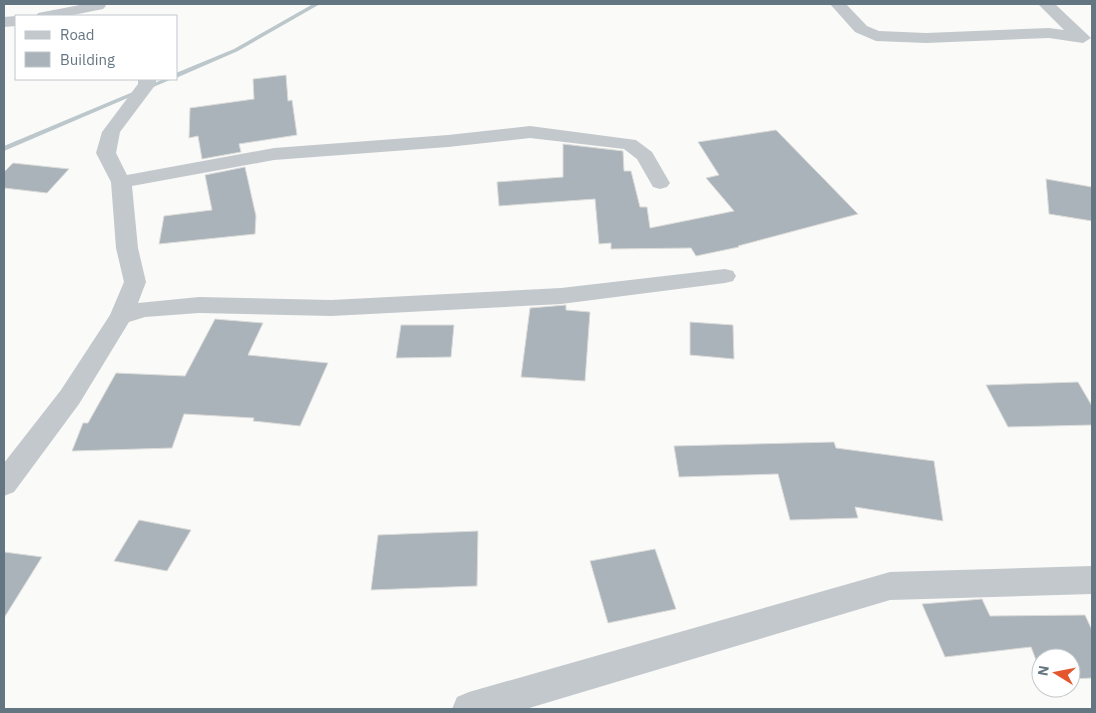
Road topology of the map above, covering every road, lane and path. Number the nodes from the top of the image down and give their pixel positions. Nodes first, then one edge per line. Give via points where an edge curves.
1 (838, 4) edge
2 (1046, 4) edge
3 (101, 9) edge
4 (52, 15) edge
5 (1087, 42) edge
6 (147, 81) edge
7 (121, 182) junction
8 (660, 183) dead end
9 (725, 276) dead end
10 (121, 316) junction
11 (4, 484) edge
12 (1092, 580) edge
13 (469, 709) edge

1 - 5 street via 861,29 876,36 926,38 1049,33
2 - 5 street
3 - 4 street
6 - 7 street via 111,132 106,153
7 - 8 street via 274,154 530,132 629,144 645,156
7 - 10 street via 127,248 135,282
9 - 10 street via 562,296 331,308 199,304 144,309
10 - 11 street via 70,397
12 - 13 street via 890,586

